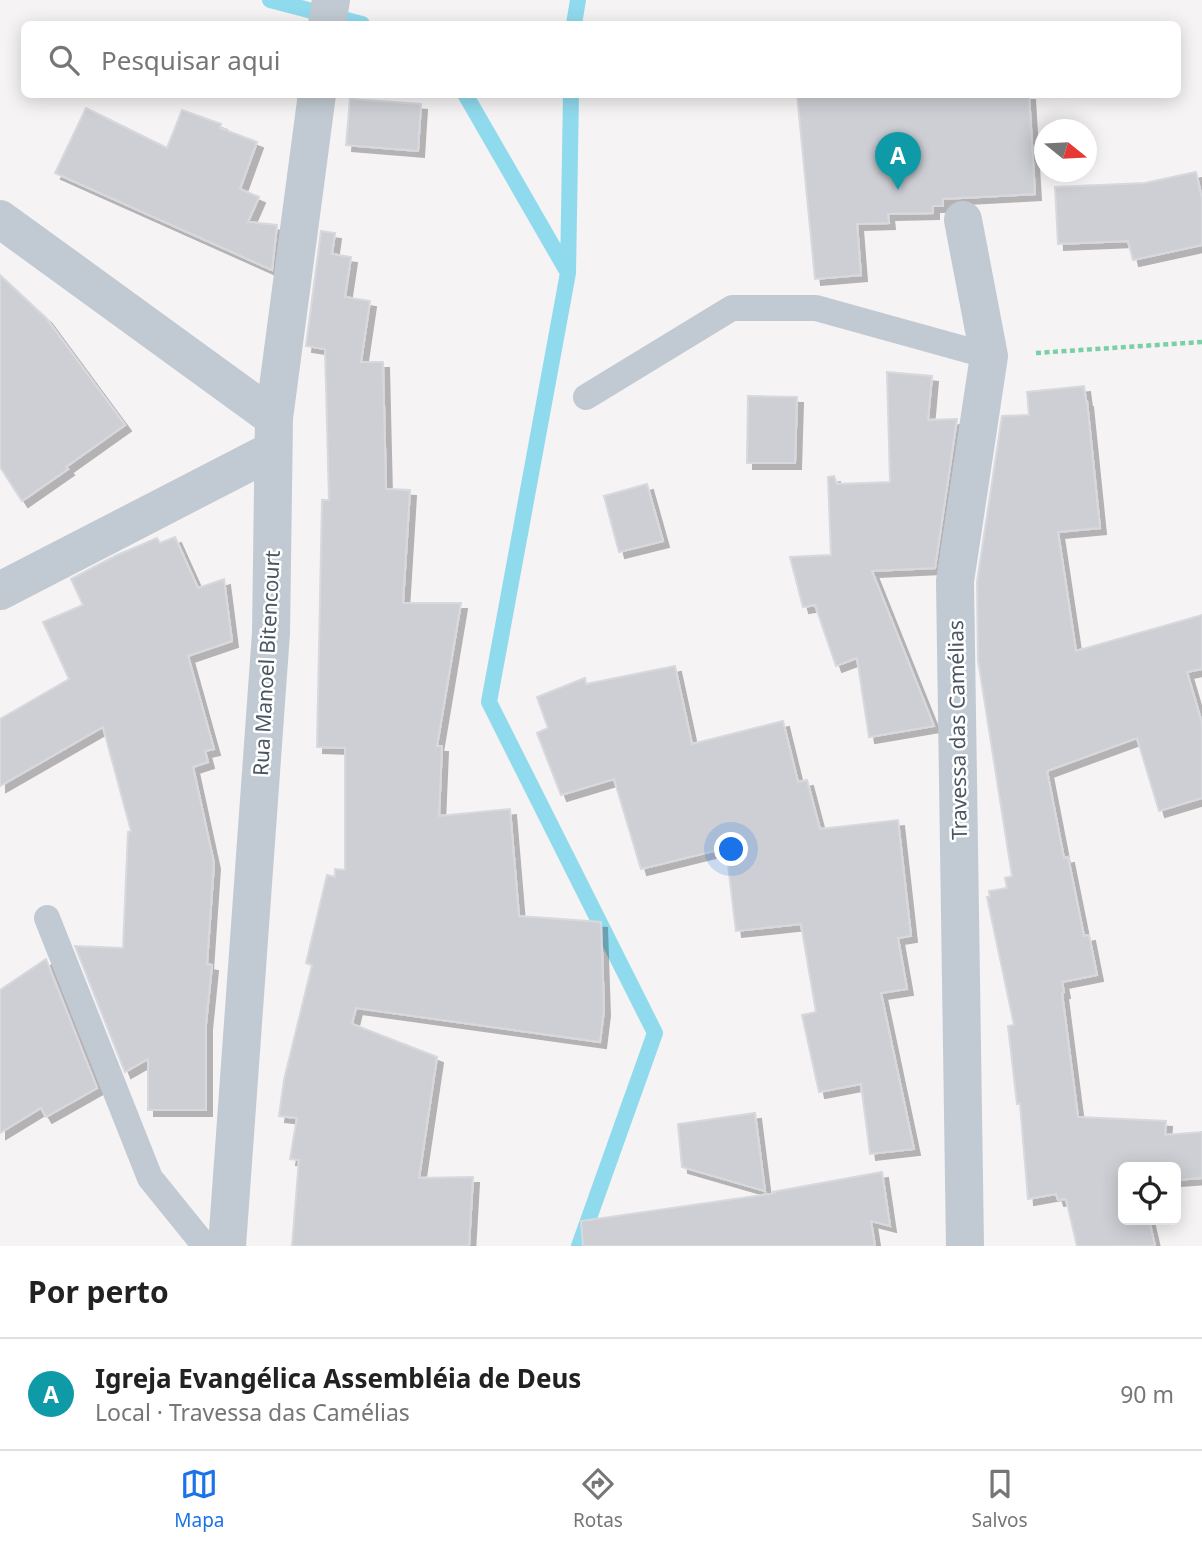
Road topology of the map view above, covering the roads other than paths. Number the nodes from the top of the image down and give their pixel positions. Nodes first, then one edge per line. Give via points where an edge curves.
1 (331, 0) edge
2 (328, 21) edge
3 (316, 98) edge
4 (0, 219) edge
5 (963, 220) dead end
6 (989, 356) junction
7 (586, 397) dead end
8 (274, 434) junction
9 (0, 591) edge
10 (47, 918) dead end
11 (205, 1246) edge
12 (227, 1246) edge
13 (965, 1246) edge

1 - 2 street
3 - 8 street, Rua Manoel Bitencourt
4 - 8 street
5 - 6 street, Travessa das Camélias
6 - 7 lane via 816,308 732,308
6 - 13 street, Travessa das Camélias via 955,581
8 - 9 street
8 - 12 street, Rua Manoel Bitencourt via 271,633
10 - 11 lane via 150,1178

